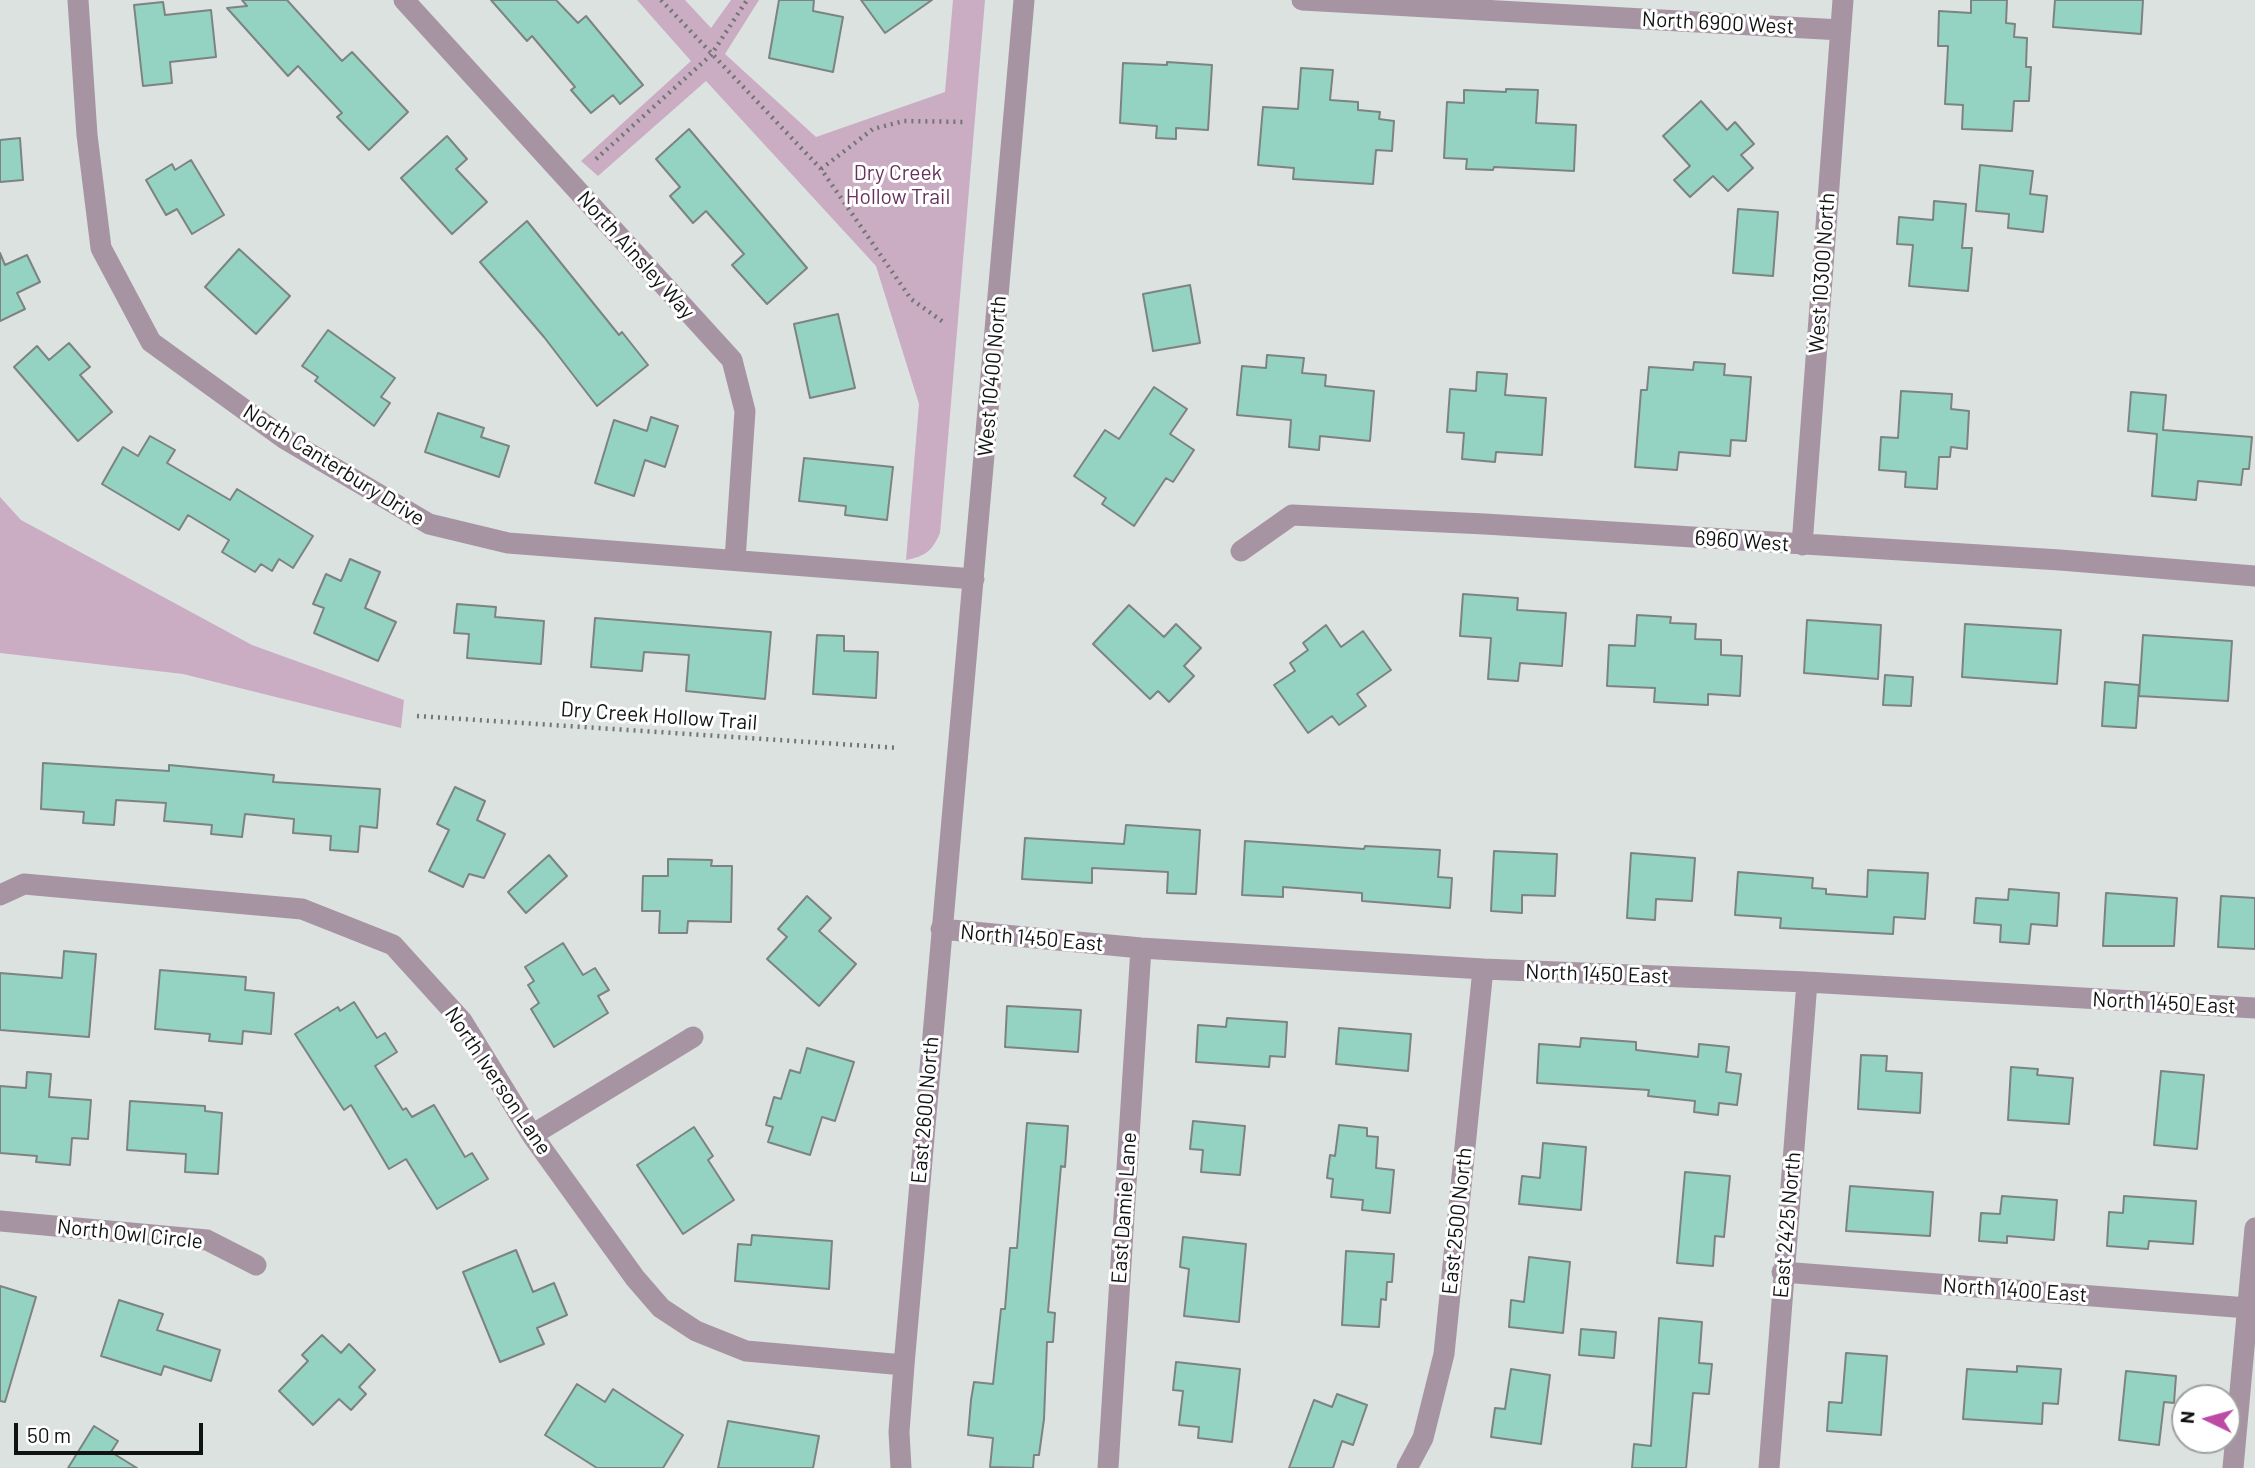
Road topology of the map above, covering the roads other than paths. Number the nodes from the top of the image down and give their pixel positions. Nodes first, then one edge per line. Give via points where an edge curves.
1 (78, 0) edge
2 (404, 0) edge
3 (1024, 0) edge
4 (1302, 0) edge
5 (1843, 0) edge
6 (1841, 30) junction
7 (1802, 545) junction
8 (1241, 551) dead end
9 (735, 561) junction
10 (2255, 576) edge
11 (974, 579) junction
12 (956, 752) joint
13 (0, 895) edge
14 (941, 929) junction
15 (1141, 948) junction
16 (1483, 969) junction
17 (1807, 982) junction
18 (2255, 1008) edge
19 (693, 1037) dead end
20 (532, 1135) junction
21 (0, 1221) edge
22 (2255, 1228) edge
23 (256, 1265) dead end
24 (1782, 1272) junction
25 (2248, 1308) junction
26 (904, 1365) junction
27 (901, 1468) edge
28 (1108, 1468) edge
29 (1407, 1468) edge
30 (1769, 1468) edge
31 (2233, 1468) edge

1 - 9 street, North Canterbury Drive via 87,135 101,248 151,342 285,439 429,524 508,543
2 - 9 street, North Ainsley Way via 732,360 744,411
3 - 11 street, West 10400 North
4 - 6 street, North 6900 West
5 - 6 street, West 10300 North
6 - 7 street, West 10300 North
7 - 8 street, 6960 West via 1292,515
7 - 10 street, 6960 West
9 - 11 street, North Canterbury Drive
11 - 12 street, West 10400 North
12 - 14 street, East 2600 North
13 - 20 street, North Iverson Lane via 24,884 302,909 393,945 462,1021
14 - 15 street, North 1450 East
14 - 26 street, East 2600 North
15 - 16 street, North 1450 East
15 - 28 street, East Damie Lane
16 - 17 street, North 1450 East
16 - 29 street, East 2500 North via 1444,1354 1423,1438
17 - 18 street, North 1450 East
17 - 24 street, East 2425 North
19 - 20 street
20 - 26 street, North Iverson Lane via 635,1278 661,1308 696,1331 746,1351
21 - 23 street, North Owl Circle via 207,1240
22 - 25 street
24 - 25 street, North 1400 East
24 - 30 street, East 2425 North
25 - 31 street
26 - 27 street, East 2600 North

